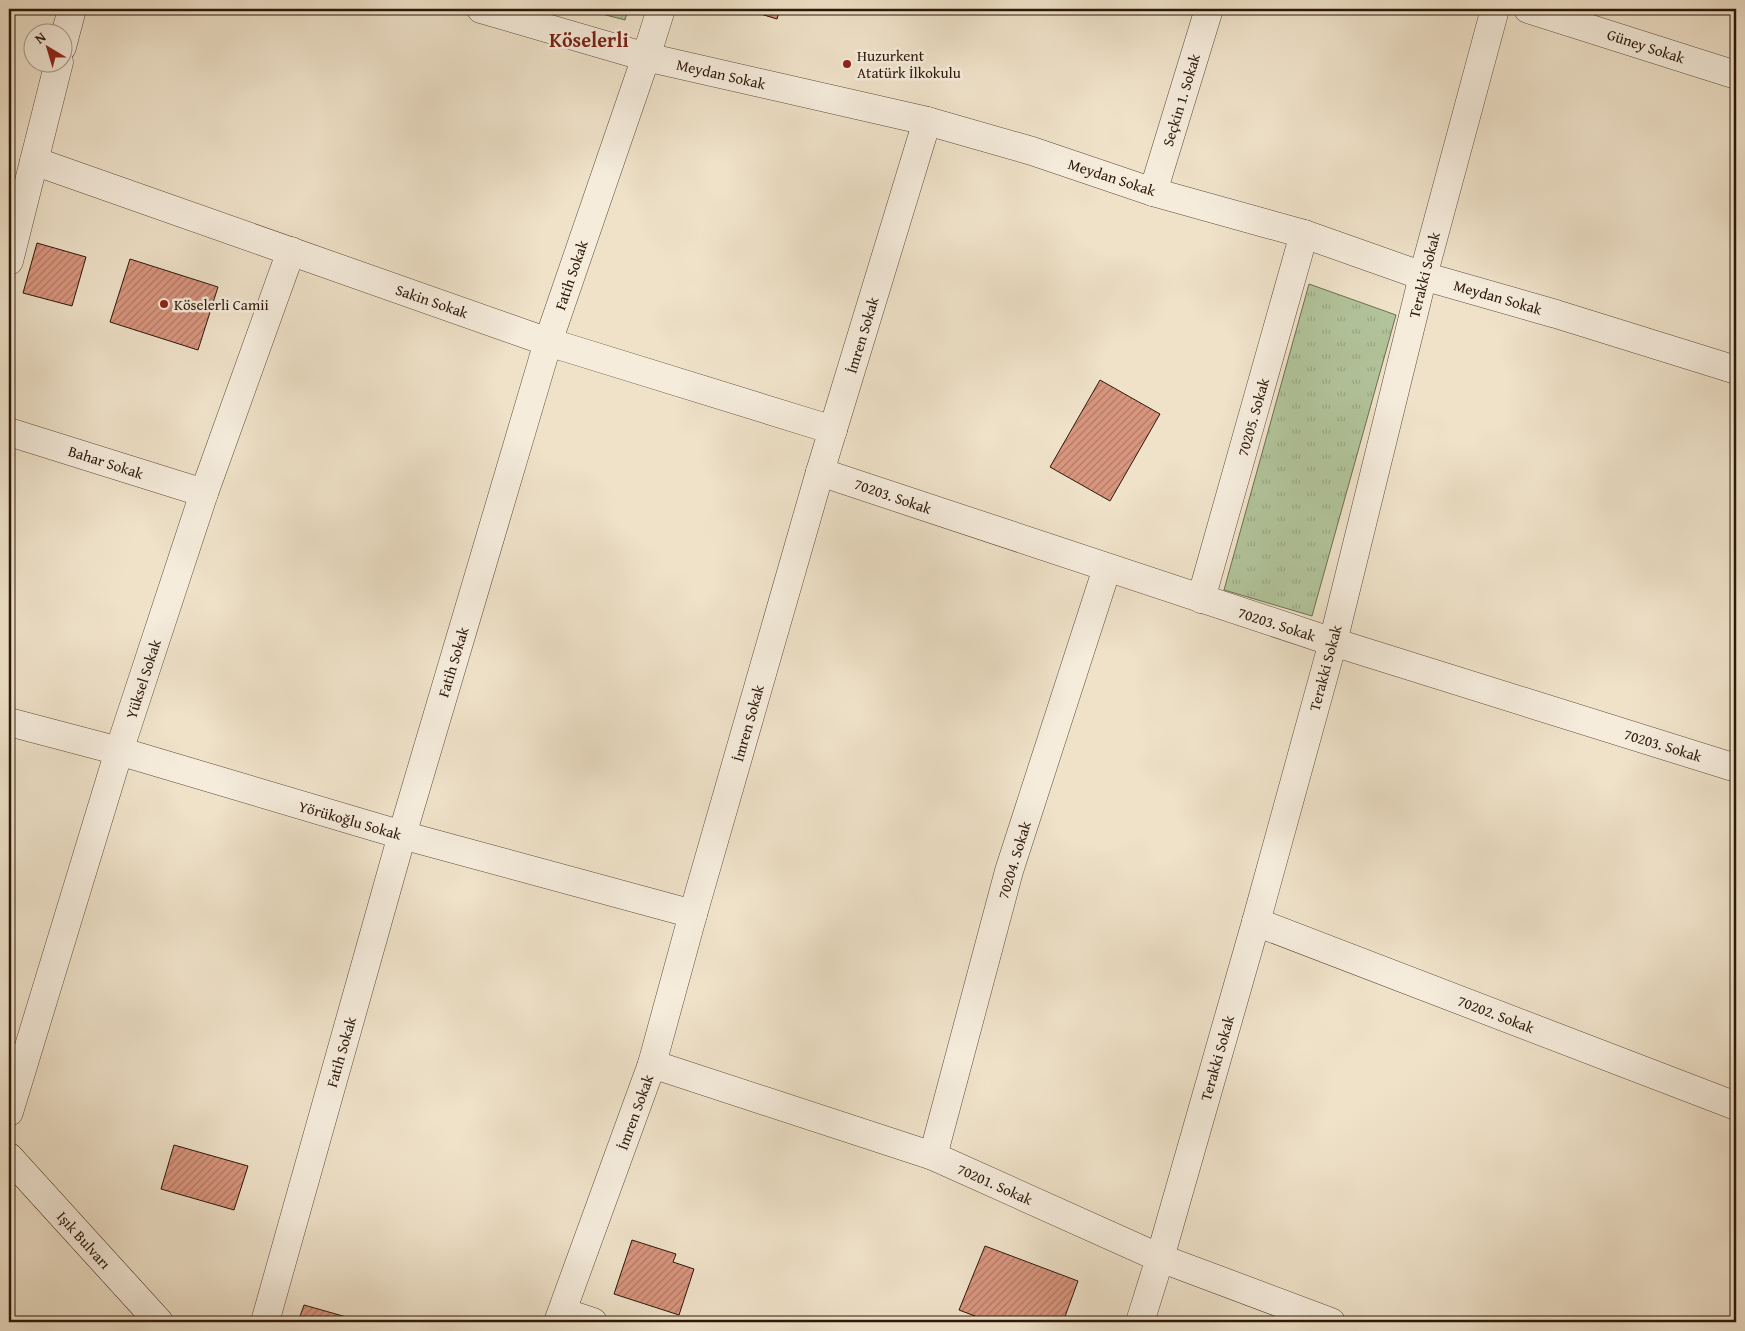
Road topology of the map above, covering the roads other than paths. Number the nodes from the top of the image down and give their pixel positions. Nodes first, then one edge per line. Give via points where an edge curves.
1 (72, 9) edge
2 (481, 9) edge
3 (661, 9) edge
4 (1209, 9) edge
5 (1495, 9) edge
6 (1528, 9) edge
7 (69, 22) edge
8 (646, 57) junction
9 (56, 72) edge
10 (1736, 75) edge
11 (927, 121) junction
12 (34, 161) junction
13 (1153, 192) junction
14 (1304, 234) junction
15 (291, 251) junction
16 (9, 261) edge
17 (1423, 276) junction
18 (548, 342) junction
19 (1736, 370) edge
20 (834, 430) junction
21 (9, 432) edge
22 (820, 472) junction
23 (204, 493) junction
24 (1107, 568) junction
25 (1201, 599) junction
26 (1333, 642) junction
27 (9, 722) edge
28 (119, 751) junction
29 (1736, 768) edge
30 (402, 835) junction
31 (693, 914) junction
32 (1256, 922) junction
33 (652, 1064) junction
34 (1736, 1106) edge
35 (9, 1112) edge
36 (933, 1156) junction
37 (9, 1157) edge
38 (1160, 1258) junction
39 (561, 1317) edge
40 (159, 1322) edge
41 (265, 1322) edge
42 (594, 1322) edge
43 (1140, 1322) edge
44 (1331, 1322) edge

1 - 7 street
2 - 8 street, Meydan Sokak
3 - 8 street, Fatih Sokak
4 - 13 street, Seçkin 1. Sokak
5 - 17 street, Terakki Sokak
6 - 10 street, Güney Sokak
8 - 11 street, Meydan Sokak
8 - 18 street, Fatih Sokak
9 - 12 street
11 - 13 street, Meydan Sokak via 1032,150
11 - 20 street, İmren Sokak
12 - 15 street, Sakin Sokak
12 - 16 street
13 - 14 street, Meydan Sokak
14 - 17 street, Meydan Sokak
14 - 25 street, 70205. Sokak
15 - 18 street, Sakin Sokak
15 - 23 street, Yüksel Sokak
17 - 19 street, Meydan Sokak
17 - 26 street, Terakki Sokak
18 - 20 street, Sakin Sokak
18 - 30 street, Fatih Sokak
20 - 22 street, İmren Sokak
21 - 23 street, Bahar Sokak
22 - 24 street, 70203. Sokak
22 - 31 street, İmren Sokak
23 - 28 street, Yüksel Sokak
24 - 25 street, 70203. Sokak
24 - 36 street, 70204. Sokak via 1009,870
25 - 26 street, 70203. Sokak
26 - 29 street, 70203. Sokak
26 - 32 street, Terakki Sokak
27 - 28 street, Yörükoğlu Sokak
28 - 30 street, Yörükoğlu Sokak
28 - 35 street, Yüksel Sokak
30 - 31 street, Yörükoğlu Sokak
30 - 41 street, Fatih Sokak
31 - 33 street, İmren Sokak
32 - 34 street, 70202. Sokak
32 - 38 street, Terakki Sokak
33 - 36 street, 70201. Sokak
33 - 39 street, İmren Sokak
36 - 38 street, 70201. Sokak
37 - 40 street, Işık Bulvarı
38 - 43 street, Terakki Sokak
38 - 44 street, 70201. Sokak
39 - 42 street

